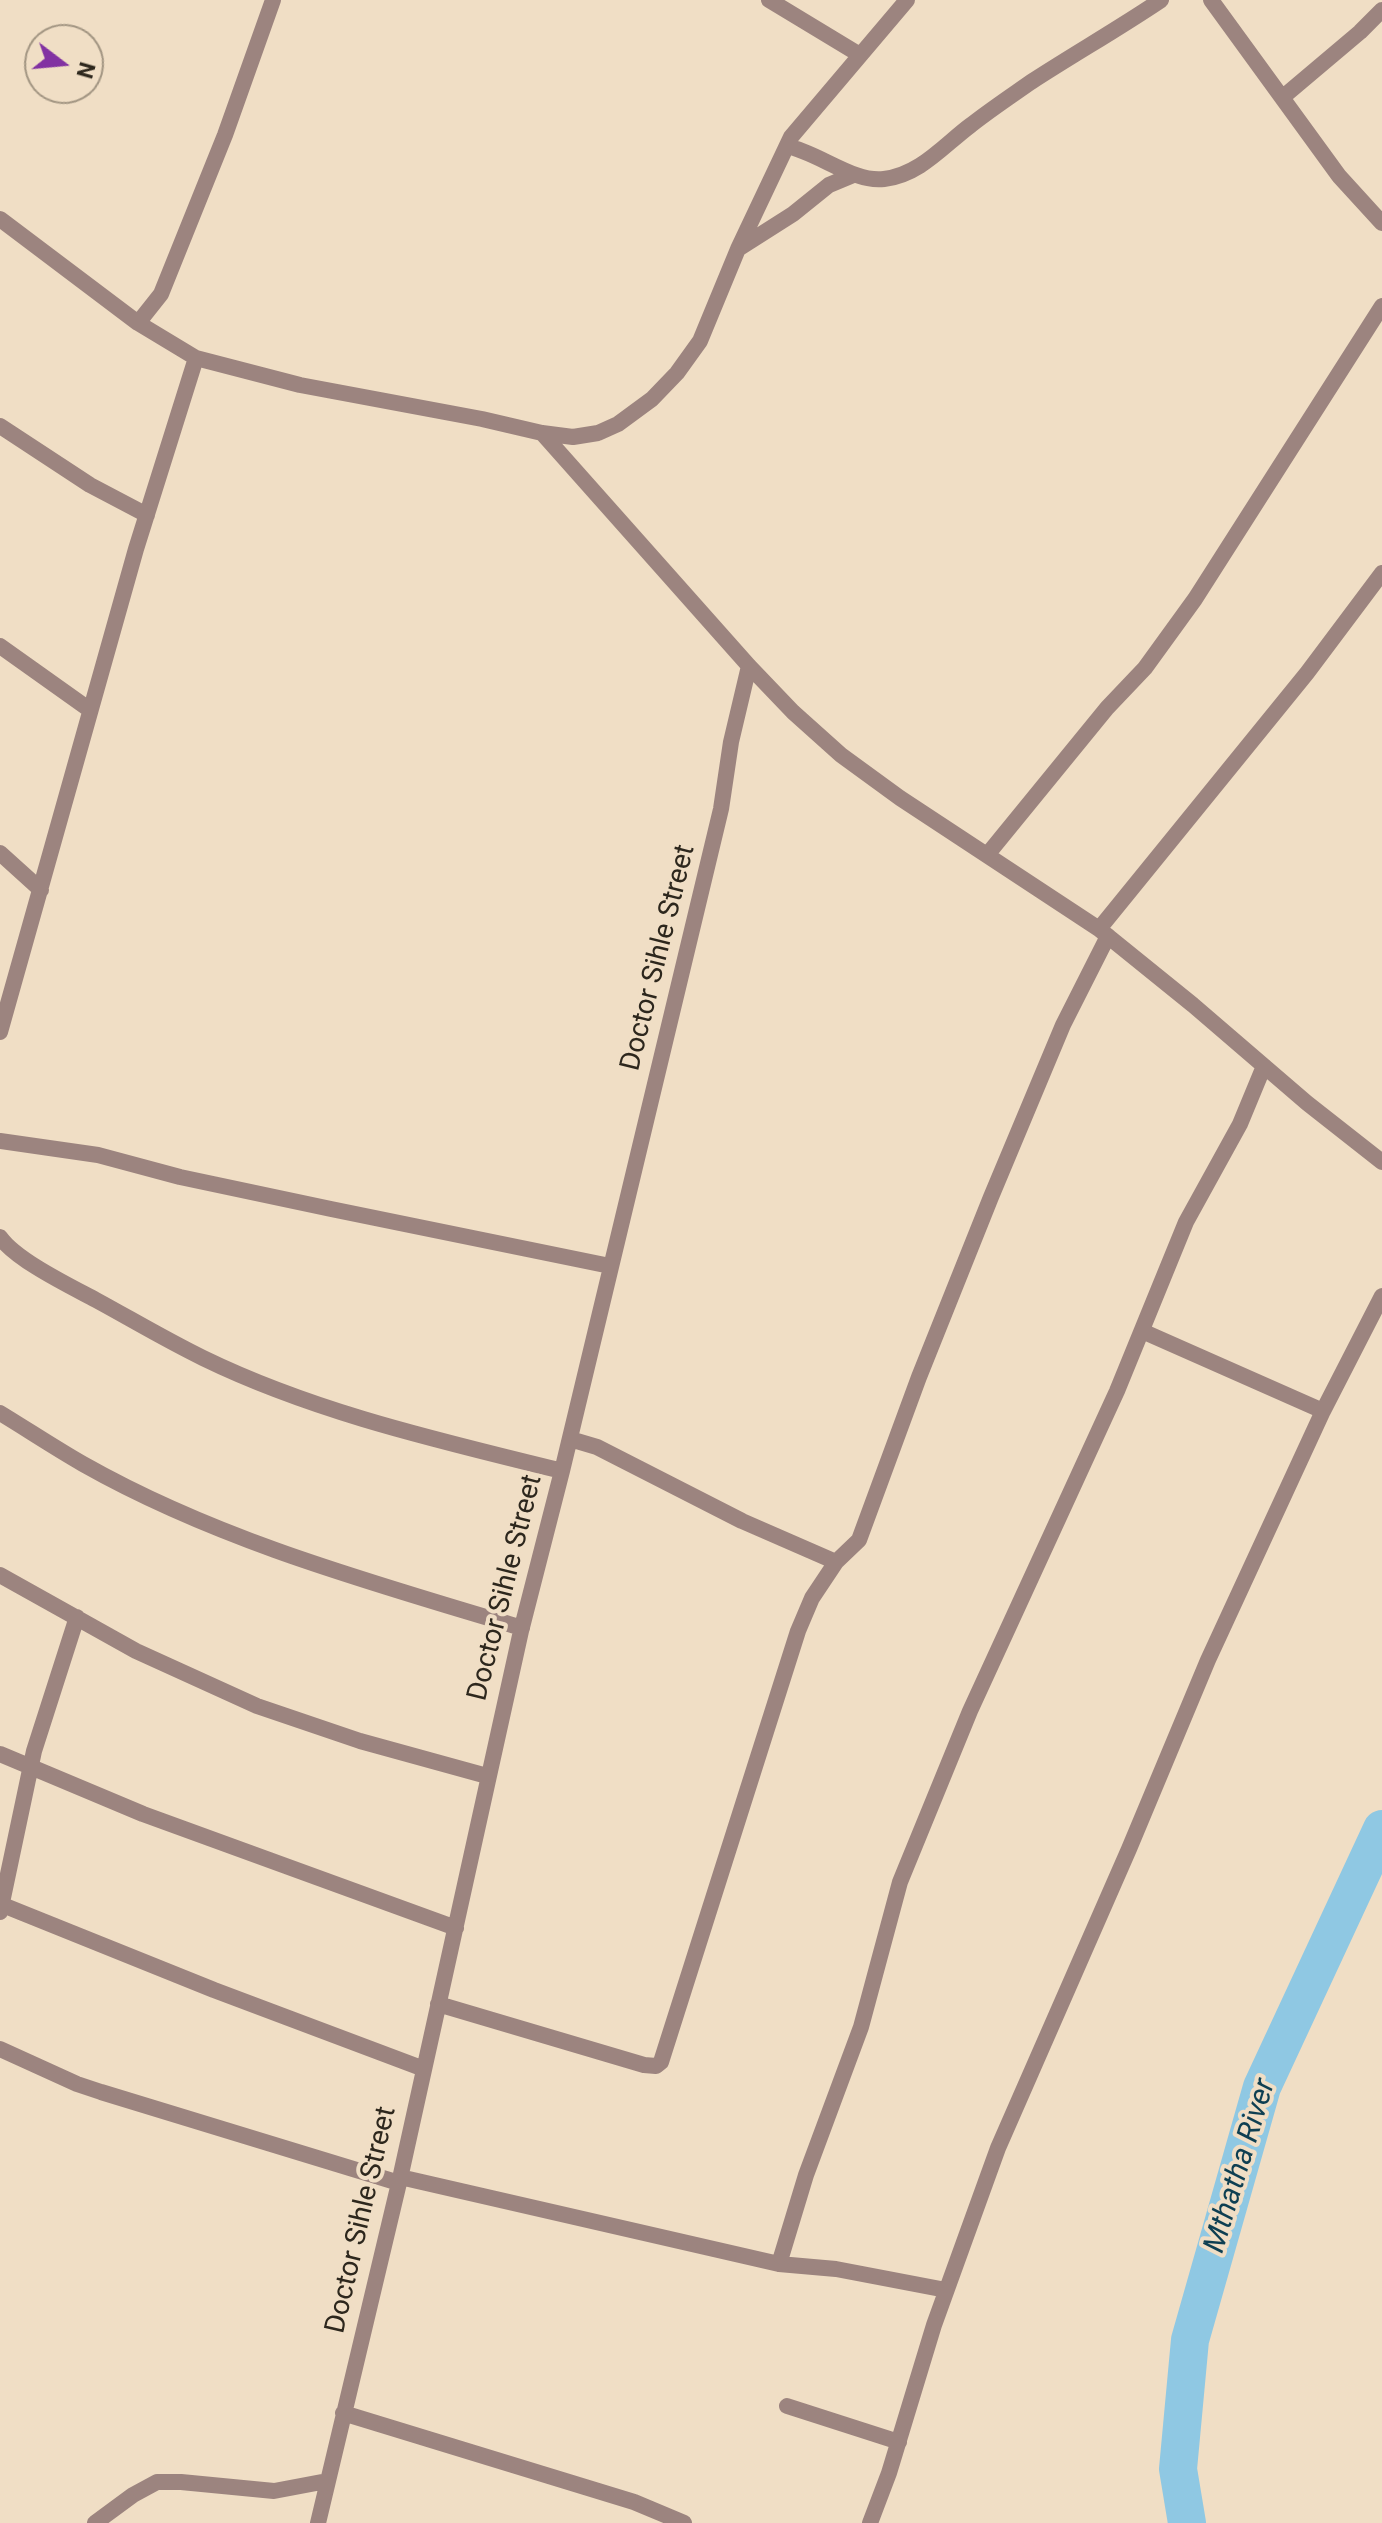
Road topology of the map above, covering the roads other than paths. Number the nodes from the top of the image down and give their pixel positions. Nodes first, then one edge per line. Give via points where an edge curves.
1 (273, 0) edge
2 (769, 0) edge
3 (907, 0) edge
4 (1161, 0) edge
5 (1211, 0) edge
6 (1382, 10) edge
7 (860, 55) junction
8 (1283, 97) junction
9 (787, 146) junction
10 (853, 175) junction
11 (0, 219) edge
12 (1382, 223) edge
13 (738, 249) junction
14 (1382, 306) edge
15 (138, 323) junction
16 (196, 358) junction
17 (0, 426) edge
18 (542, 433) junction
19 (147, 515) junction
20 (1382, 573) edge
21 (0, 646) edge
22 (749, 666) junction
23 (90, 710) junction
24 (0, 853) edge
25 (987, 855) junction
26 (41, 890) junction
27 (1104, 932) junction
28 (1, 1025) edge
29 (1264, 1066) junction
30 (0, 1141) edge
31 (1382, 1162) edge
32 (0, 1237) edge
33 (610, 1266) junction
34 (1382, 1296) edge
35 (1142, 1331) junction
36 (1323, 1411) junction
37 (0, 1413) edge
38 (570, 1439) junction
39 (562, 1471) junction
40 (836, 1562) junction
41 (0, 1575) edge
42 (77, 1617) junction
43 (522, 1628) junction
44 (0, 1754) edge
45 (32, 1769) junction
46 (487, 1776) junction
47 (1, 1907) edge
48 (456, 1928) junction
49 (438, 2004) junction
50 (0, 2049) edge
51 (424, 2069) junction
52 (399, 2180) junction
53 (779, 2264) junction
54 (946, 2290) junction
55 (787, 2406) dead end
56 (343, 2413) junction
57 (899, 2442) junction
58 (327, 2481) junction
59 (95, 2523) edge
60 (318, 2523) edge
61 (684, 2523) edge
62 (870, 2523) edge

1 - 15 street via 161,294
2 - 7 street
3 - 7 street
4 - 10 street via 1031,82 917,168 884,180
5 - 8 street
6 - 8 street
7 - 9 street
8 - 12 street via 1339,176
9 - 10 street
9 - 13 street
10 - 13 street via 829,185
11 - 15 street
13 - 18 street via 700,341 652,399 598,433
14 - 25 street via 1195,599 1145,668
15 - 16 street
16 - 18 street via 300,385
16 - 19 street
17 - 19 street
18 - 22 street
19 - 23 street
20 - 27 street
21 - 23 street
22 - 25 street via 841,755
22 - 33 street, Doctor Sihle Street via 721,809
23 - 26 street
24 - 26 street
25 - 27 street
26 - 28 street
27 - 29 street
27 - 40 street via 1002,1170 859,1540
29 - 31 street
29 - 35 street via 1240,1124 1186,1222
30 - 33 street via 98,1155 180,1177
32 - 39 street via 75,1288 244,1376 390,1426
33 - 38 street, Doctor Sihle Street
34 - 36 street
35 - 36 street
35 - 53 street via 970,1711 900,1882 858,2037
36 - 54 street via 1208,1660 1003,2135
37 - 43 street via 83,1465 226,1531 304,1561
38 - 39 street, Doctor Sihle Street
38 - 40 street via 597,1447
39 - 43 street, Doctor Sihle Street
40 - 49 street via 798,1631 661,2062 644,2065
41 - 42 street
42 - 45 street
42 - 46 street via 136,1651 257,1706
43 - 46 street, Doctor Sihle Street
44 - 45 street
45 - 47 street
45 - 48 street
46 - 48 street, Doctor Sihle Street
47 - 51 street
48 - 49 street, Doctor Sihle Street
49 - 51 street, Doctor Sihle Street
50 - 52 street via 89,2088
51 - 52 street, Doctor Sihle Street
52 - 53 street
52 - 56 street, Doctor Sihle Street
53 - 54 street
54 - 57 street
55 - 57 street
56 - 58 street, Doctor Sihle Street
56 - 61 street via 619,2497
57 - 62 street
58 - 59 street via 274,2491 157,2482
58 - 60 street, Doctor Sihle Street

